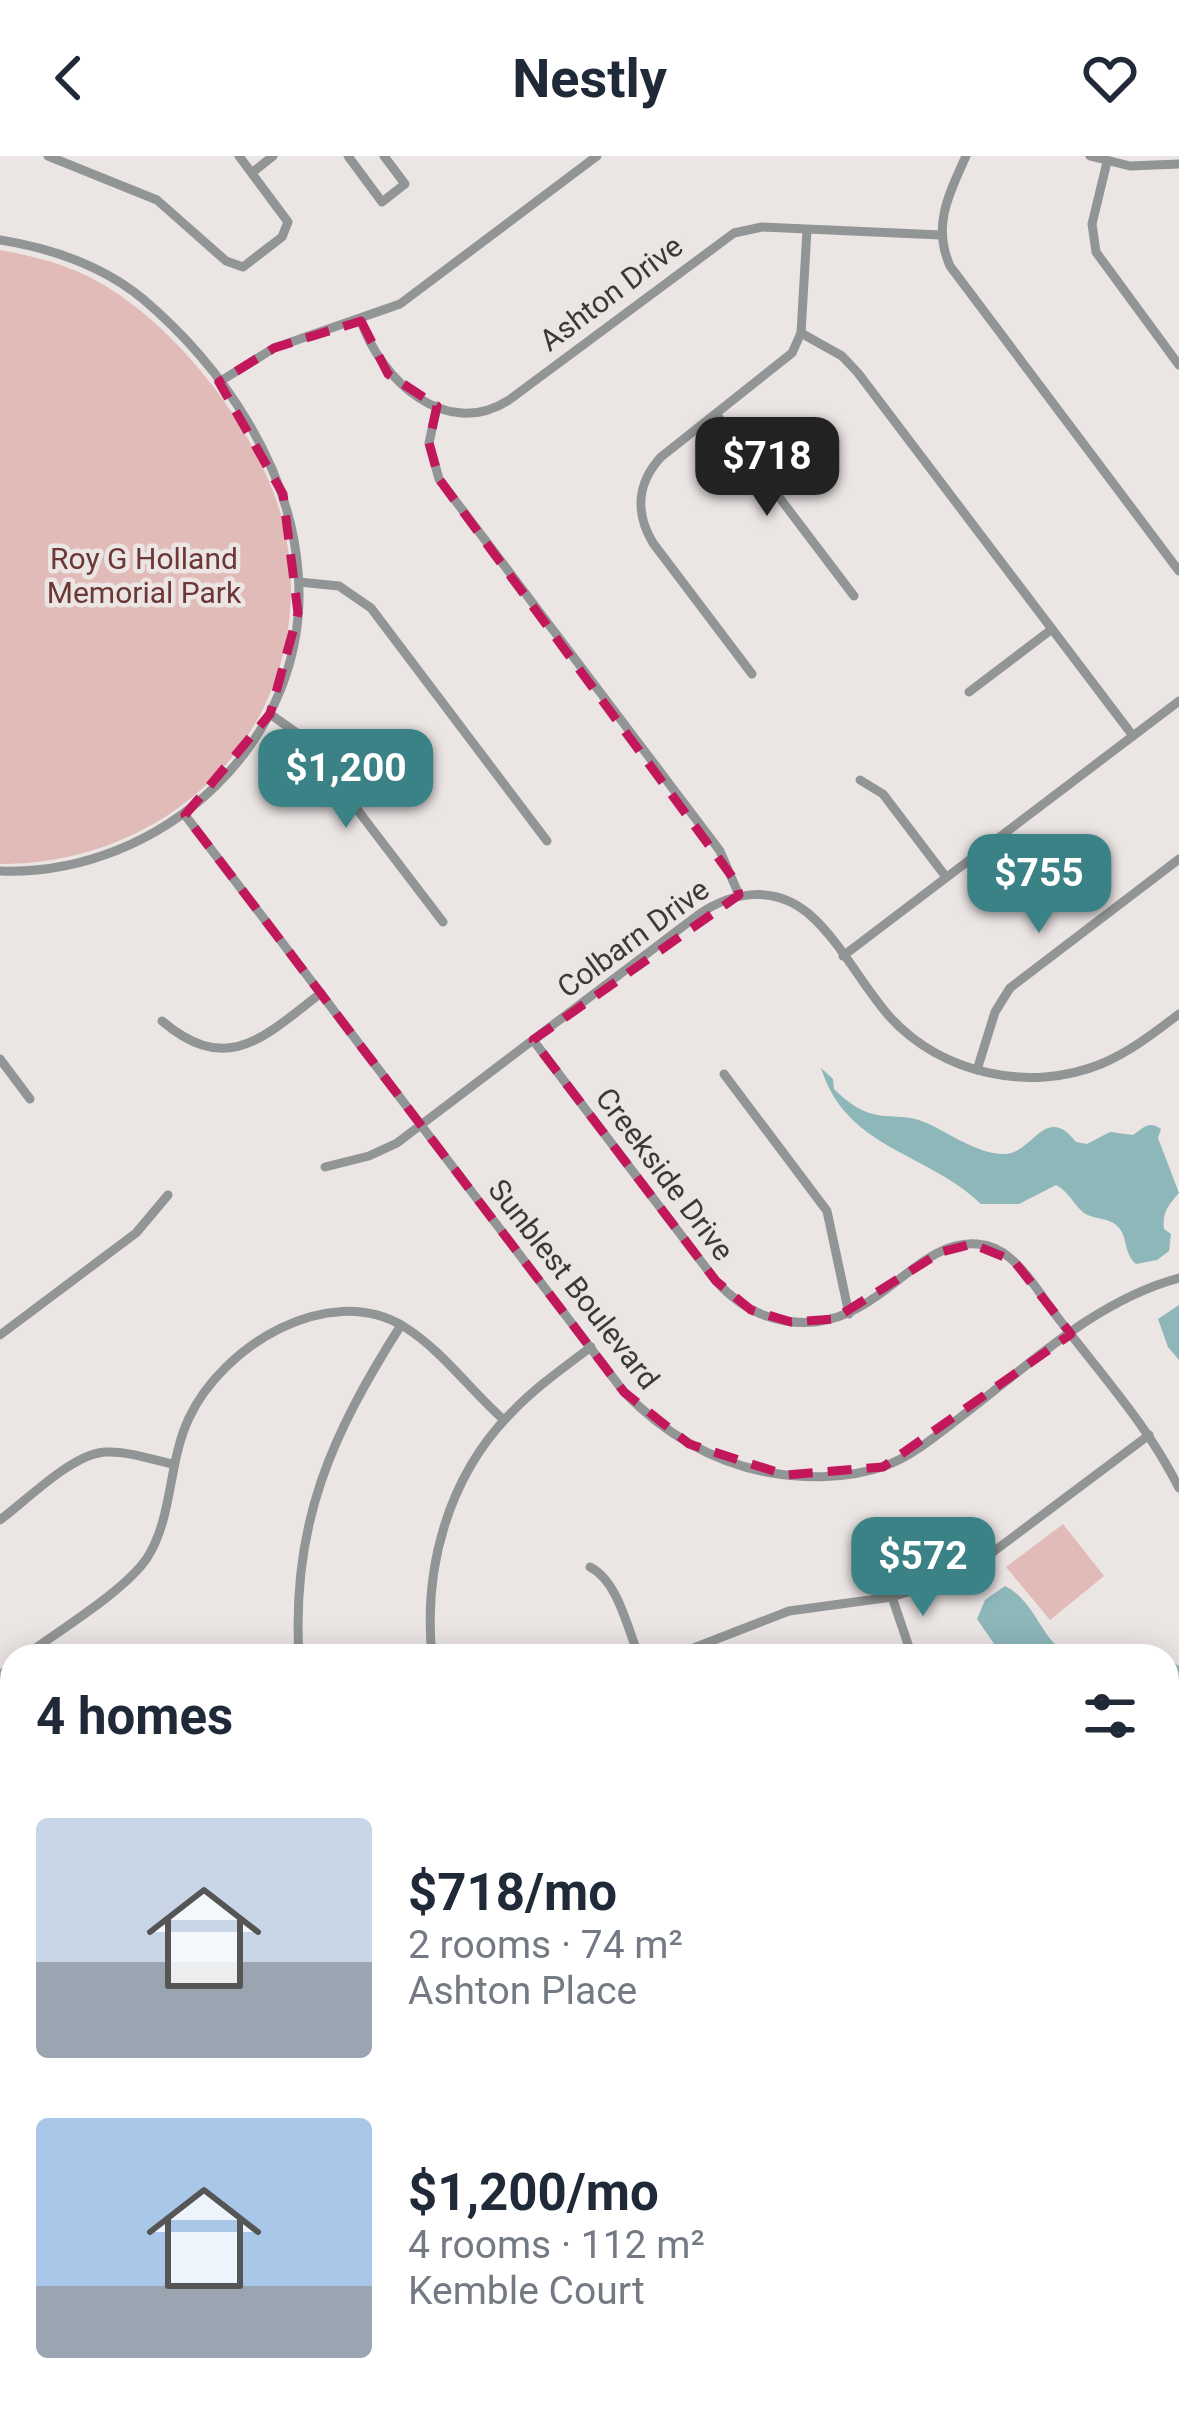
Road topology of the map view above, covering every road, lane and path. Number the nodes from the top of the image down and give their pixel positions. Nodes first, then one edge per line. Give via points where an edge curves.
1 (48, 156) edge
2 (239, 156) edge
3 (273, 156) edge
4 (348, 156) edge
5 (384, 156) edge
6 (597, 156) edge
7 (966, 156) edge
8 (1090, 156) edge
9 (1107, 162) junction
10 (1179, 164) edge
11 (253, 172) junction
12 (807, 230) junction
13 (941, 235) junction
14 (0, 240) edge
15 (361, 320) junction
16 (801, 333) junction
17 (1179, 365) edge
18 (219, 382) junction
19 (437, 406) junction
20 (716, 414) junction
21 (1179, 571) edge
22 (299, 582) junction
23 (854, 596) dead end
24 (1052, 629) junction
25 (752, 674) dead end
26 (969, 692) dead end
27 (1179, 701) edge
28 (270, 713) junction
29 (1133, 736) junction
30 (860, 780) dead end
31 (185, 815) junction
32 (547, 841) dead end
33 (1179, 859) edge
34 (0, 871) edge
35 (946, 877) junction
36 (739, 895) junction
37 (443, 922) dead end
38 (843, 956) junction
39 (321, 993) junction
40 (1179, 1014) edge
41 (162, 1021) dead end
42 (533, 1040) junction
43 (0, 1059) edge
44 (977, 1070) junction
45 (724, 1074) dead end
46 (30, 1099) dead end
47 (421, 1126) junction
48 (325, 1167) dead end
49 (168, 1196) dead end
50 (1179, 1278) edge
51 (849, 1314) junction
52 (401, 1325) junction
53 (1071, 1334) junction
54 (0, 1335) edge
55 (591, 1347) junction
56 (504, 1420) junction
57 (1149, 1435) junction
58 (172, 1464) junction
59 (1179, 1488) edge
60 (0, 1520) edge
61 (590, 1567) dead end
62 (892, 1598) junction
63 (41, 1644) edge
64 (300, 1644) edge
65 (432, 1644) edge
66 (634, 1644) edge
67 (704, 1644) edge
68 (908, 1644) edge

1 - 11 street via 157,200 243,267 288,222
2 - 11 street
3 - 11 street
4 - 5 street via 382,202 405,184
6 - 15 street via 410,298
7 - 13 street
8 - 9 street
9 - 10 street
9 - 17 street via 1091,224 1096,252
12 - 13 street, Ashton Drive
12 - 16 street
12 - 19 street, Ashton Drive via 754,228 726,237 497,408 466,415
13 - 21 street via 958,278
14 - 18 street via 74,260 130,291
15 - 18 street via 274,348
15 - 19 street via 388,374
16 - 20 street via 787,359
16 - 24 street via 858,373
18 - 22 street via 278,482
19 - 36 street via 428,438 440,479 721,850
20 - 23 street
20 - 25 street via 653,465 640,514
22 - 28 street via 292,644
22 - 32 street via 339,586 371,608
24 - 26 street
24 - 29 street
27 - 29 street
28 - 31 street via 233,769
28 - 37 street via 302,736
29 - 35 street
30 - 35 street via 883,794
31 - 34 street via 99,859
31 - 39 street, Sunblest Boulevard
33 - 44 street via 1010,988
35 - 38 street
36 - 38 street, Colbarn Drive via 794,904
36 - 42 street, Colbarn Drive via 708,908
38 - 44 street, Colbarn Drive via 900,1027
39 - 41 street via 258,1040 226,1049 194,1043
39 - 47 street, Sunblest Boulevard
40 - 44 street, Colbarn Drive via 1129,1051 1084,1070 1022,1078
42 - 47 street, Colbarn Drive
42 - 51 street, Creekside Drive via 726,1292 791,1322
43 - 46 street
45 - 51 street via 826,1210
47 - 48 street, Colbarn Drive via 376,1154
47 - 55 street, Sunblest Boulevard
49 - 54 street via 136,1233
50 - 53 street, Sunblest Boulevard via 1120,1301
51 - 53 street, Creekside Drive via 941,1252 980,1245 1014,1261
52 - 56 street
52 - 58 street via 349,1312 270,1333 209,1386
52 - 64 street via 339,1430 315,1495
53 - 55 street, Sunblest Boulevard via 904,1457 817,1476 744,1467 689,1444 635,1404
53 - 57 street, Creekside Drive
55 - 56 street
56 - 65 street via 467,1472 443,1529 430,1591
57 - 59 street, Creekside Drive
57 - 62 street via 983,1559
58 - 60 street via 97,1453
58 - 63 street via 158,1535 142,1565
61 - 66 street via 609,1584
62 - 67 street via 789,1611
62 - 68 street

